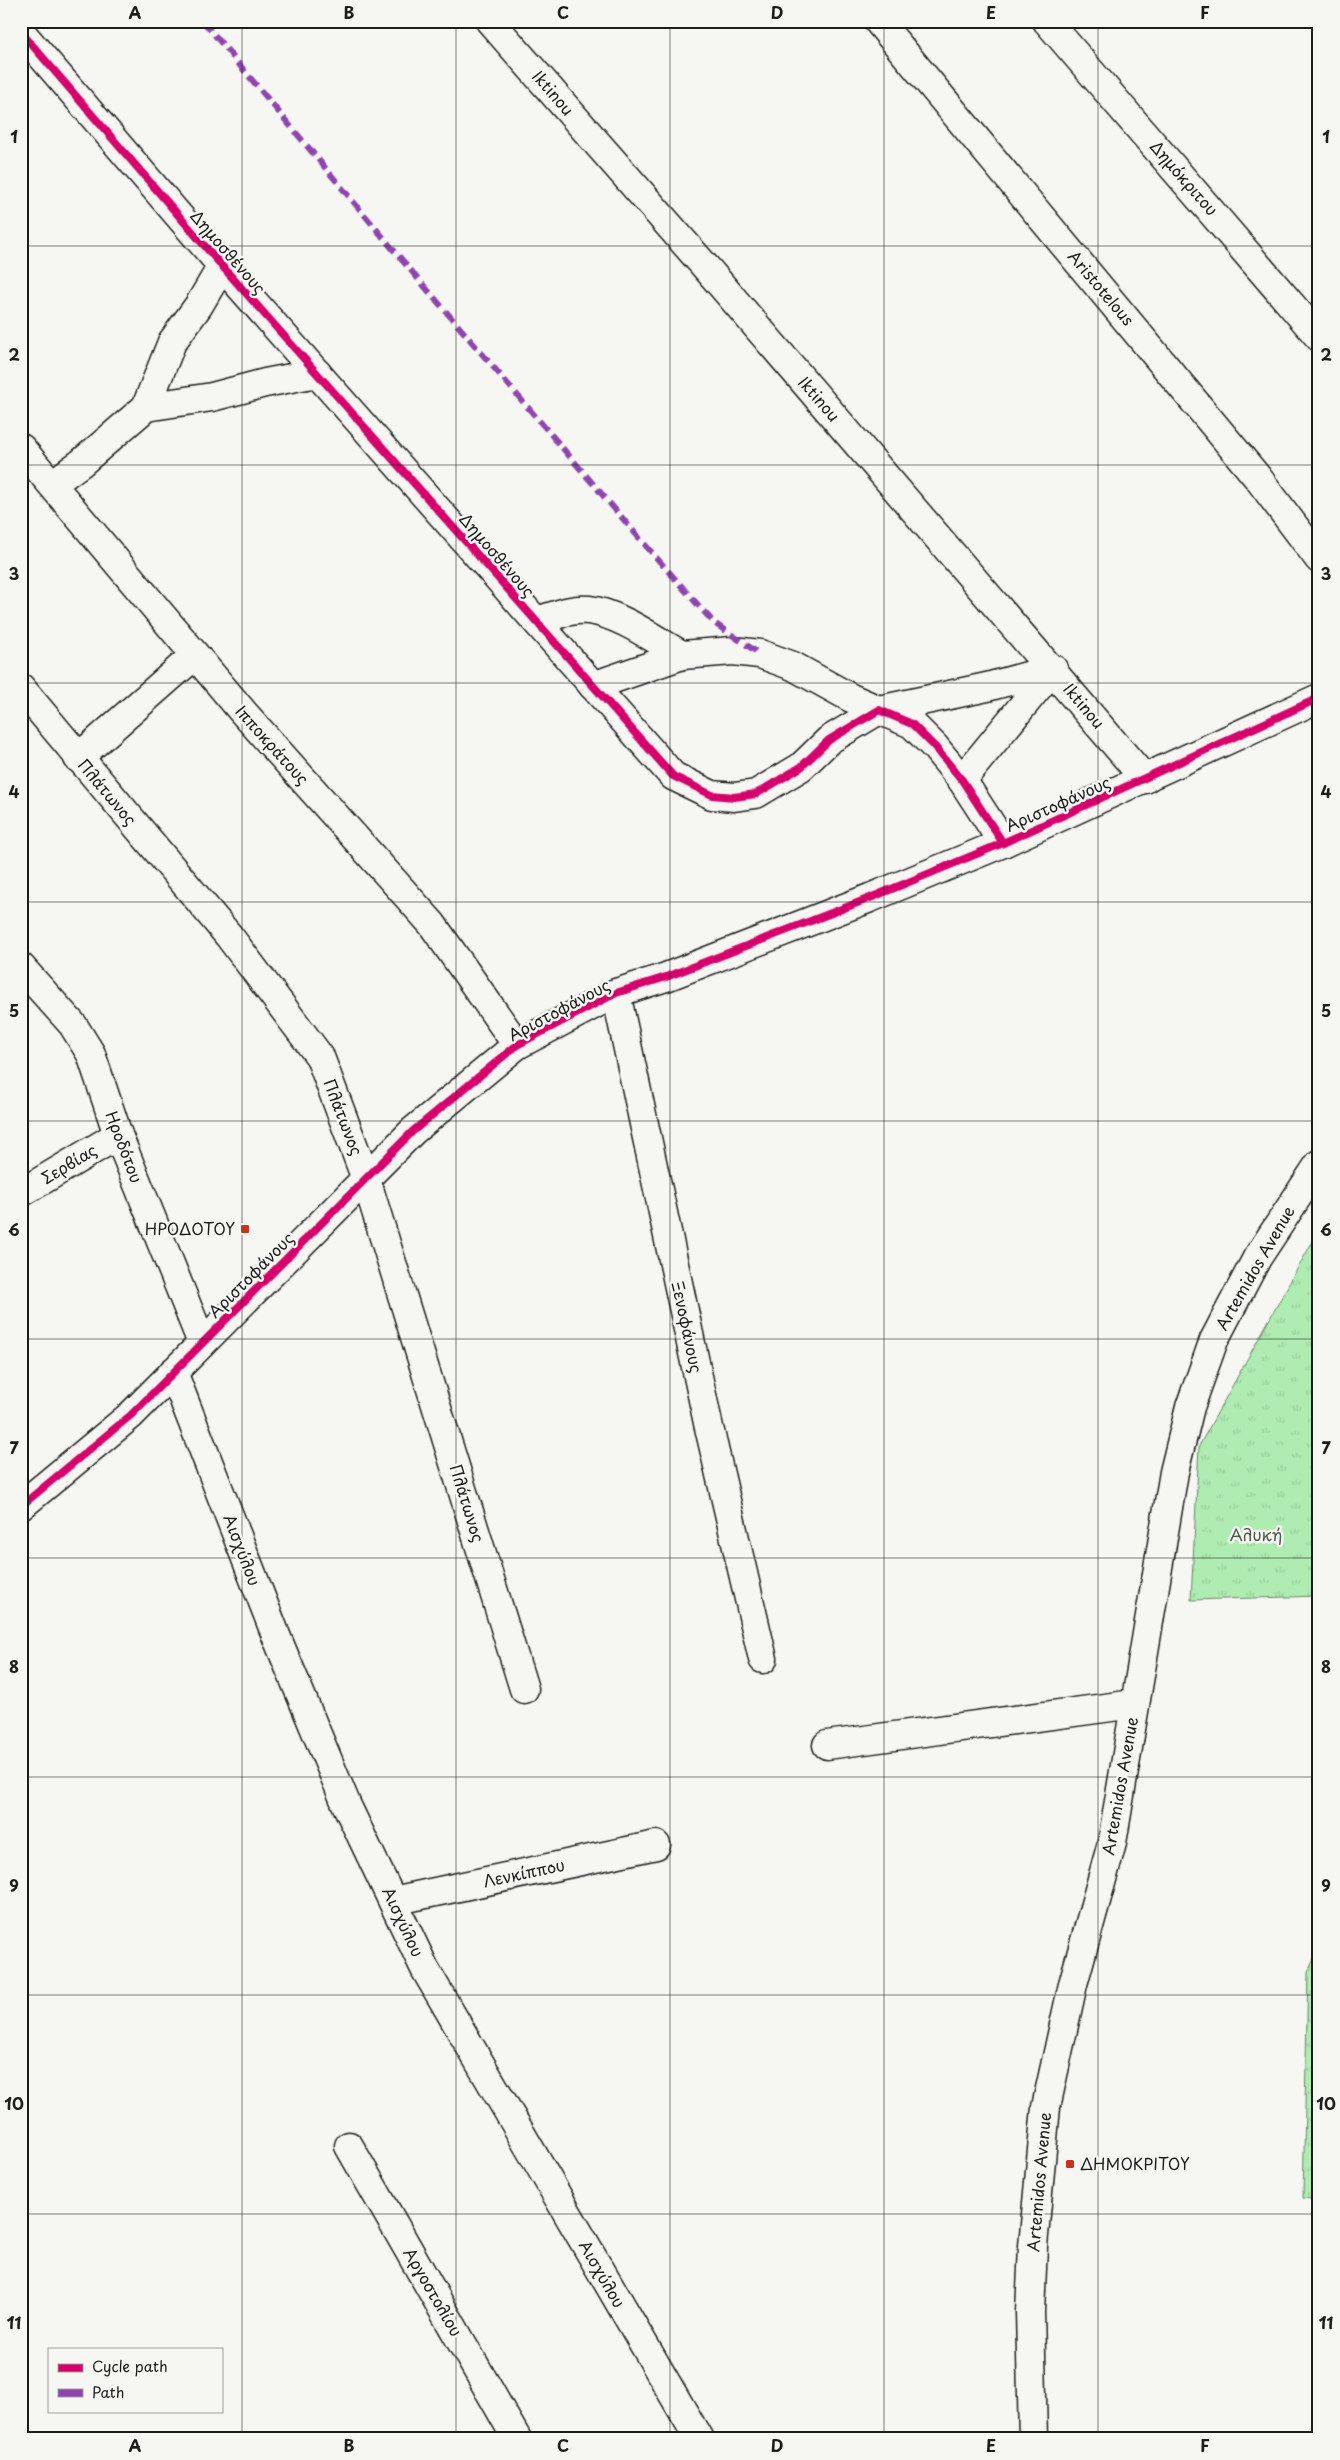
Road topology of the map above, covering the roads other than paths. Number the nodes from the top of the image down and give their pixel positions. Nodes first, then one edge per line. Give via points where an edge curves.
1 (490, 21) edge
2 (878, 21) edge
3 (1047, 21) edge
4 (21, 32) edge
5 (222, 266) junction
6 (1319, 337) edge
7 (317, 373) junction
8 (146, 407) junction
9 (21, 448) edge
10 (52, 484) junction
11 (1319, 559) edge
12 (537, 621) junction
13 (195, 655) junction
14 (682, 655) junction
15 (1053, 669) junction
16 (593, 686) junction
17 (21, 688) edge
18 (1319, 698) edge
19 (879, 710) junction
20 (78, 758) junction
21 (1145, 779) junction
22 (962, 780) junction
23 (1004, 843) junction
24 (21, 967) edge
25 (616, 993) junction
26 (517, 1045) junction
27 (118, 1135) junction
28 (1319, 1164) edge
29 (366, 1179) junction
30 (21, 1193) edge
31 (202, 1343) junction
32 (173, 1372) junction
33 (21, 1506) edge
34 (763, 1659) dead end
35 (524, 1689) dead end
36 (1134, 1704) junction
37 (827, 1745) dead end
38 (656, 1845) dead end
39 (393, 1901) junction
40 (349, 2146) dead end
41 (517, 2439) edge
42 (699, 2439) edge
43 (1033, 2439) edge

1 - 15 street, Iktinou
2 - 11 street, Aristotelous via 1246,463
3 - 6 street, Δημόκριτου
4 - 5 street, Δημοσθένους
5 - 7 street, Δημοσθένους
5 - 8 street via 172,342
7 - 8 street via 212,397
7 - 12 street, Δημοσθένους
8 - 10 street via 88,458
9 - 10 street, Ιπποκράτους
10 - 13 street, Ιπποκράτους
12 - 14 street via 569,611 590,610 616,619
12 - 16 street, Δημοσθένους
13 - 20 street
13 - 26 street, Ιπποκράτους via 432,924
14 - 16 street
14 - 19 street via 732,651 760,654 793,666
15 - 19 street, Δημοσθένους
15 - 21 street, Iktinou
15 - 22 street
16 - 19 street, Δημοσθένους via 674,776 712,795 734,797 756,794 801,768 829,740
17 - 20 street, Πλάτωνος
18 - 21 street, Αριστοφάνους
19 - 22 street via 912,724
20 - 29 street, Πλάτωνος via 229,936 320,1057
21 - 23 street, Αριστοφάνους
22 - 23 street
23 - 25 street, Αριστοφάνους via 870,898
24 - 27 street, Ηροδότου via 73,1025 91,1054
25 - 26 street, Αριστοφάνους
25 - 34 street, Ξενοφάνους via 708,1423
26 - 29 street, Αριστοφάνους via 413,1131
27 - 30 street, Σερβίας
27 - 31 street, Ηροδότου
28 - 36 street, Artemidos Avenue via 1257,1258 1214,1340 1202,1371 1174,1472
29 - 31 street, Αριστοφάνους
29 - 35 street, Πλάτωνος
31 - 32 street, Αριστοφάνους
32 - 33 street, Αριστοφάνους via 131,1415
32 - 39 street, Αισχύλου via 277,1638 347,1806
36 - 37 street
36 - 43 street, Artemidos Avenue via 1112,1843 1073,1984 1046,2107 1030,2312
38 - 39 street, Λενκίππου
39 - 42 street, Αισχύλου via 425,1969
40 - 41 street, Αργοστολίου

